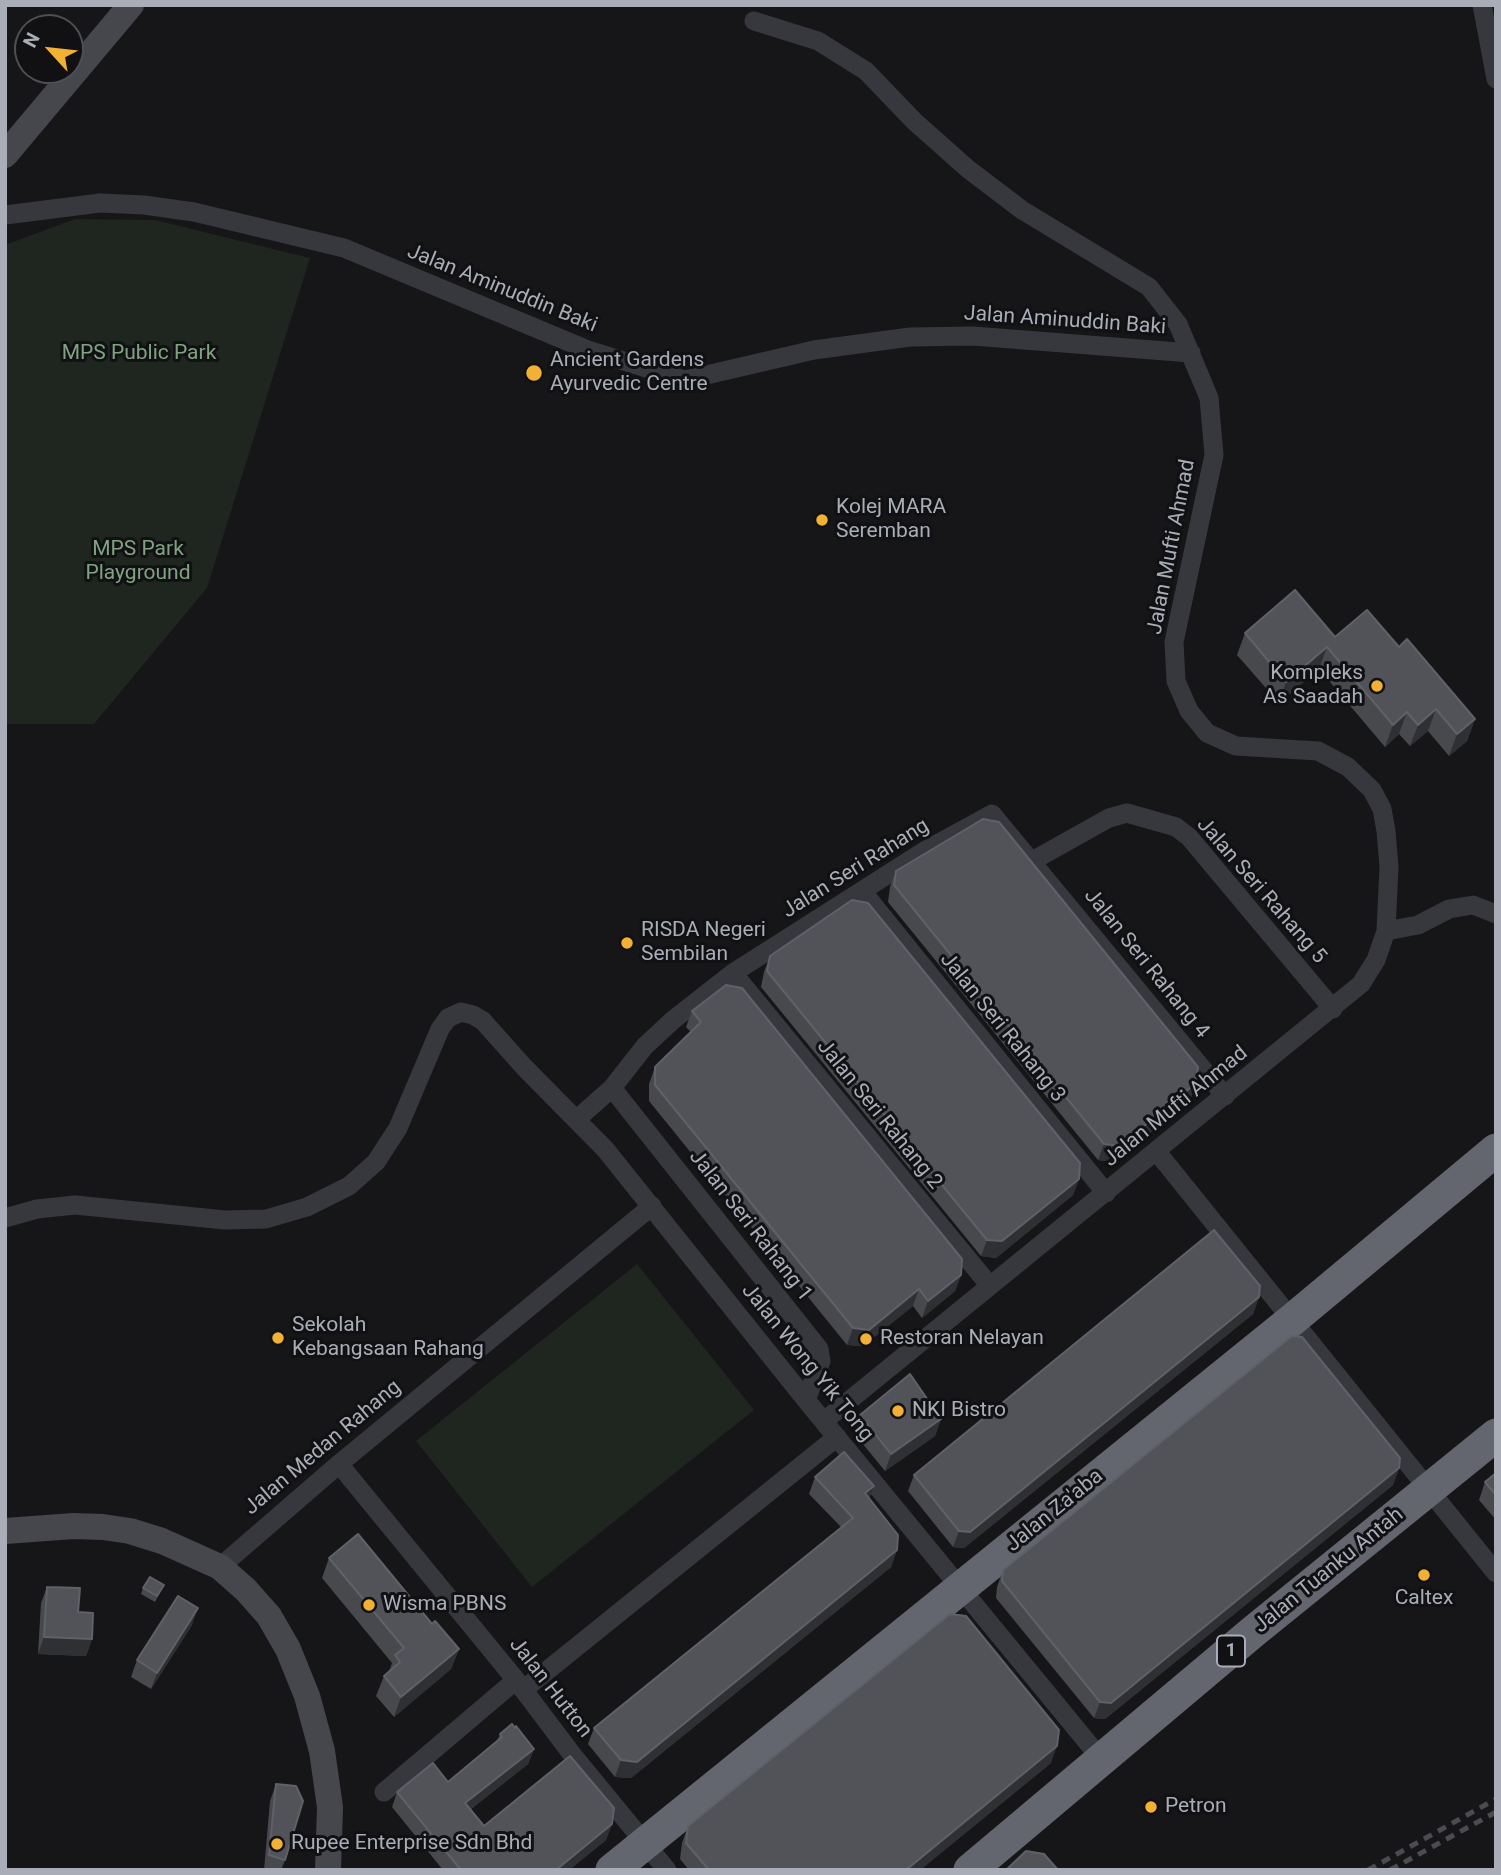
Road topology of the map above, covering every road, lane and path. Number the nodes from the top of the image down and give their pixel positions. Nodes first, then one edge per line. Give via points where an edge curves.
1 (131, 5) edge
2 (1482, 5) edge
3 (754, 21) dead end
4 (1496, 79) edge
5 (5, 155) edge
6 (5, 215) edge
7 (1191, 353) junction
8 (1032, 861) junction
9 (862, 891) junction
10 (1496, 914) edge
11 (1386, 931) junction
12 (733, 973) junction
13 (1333, 1009) junction
14 (612, 1088) junction
15 (1225, 1096) junction
16 (577, 1119) junction
17 (1496, 1150) edge
18 (1157, 1152) junction
19 (1106, 1193) junction
20 (652, 1206) junction
21 (5, 1218) edge
22 (990, 1286) junction
23 (1292, 1320) junction
24 (806, 1400) junction
25 (824, 1421) junction
26 (1496, 1435) edge
27 (837, 1437) junction
28 (339, 1464) junction
29 (1429, 1490) junction
30 (5, 1531) edge
31 (220, 1567) junction
32 (1496, 1573) edge
33 (961, 1587) junction
34 (520, 1685) junction
35 (1102, 1760) junction
36 (384, 1792) dead end
37 (645, 1843) junction
38 (328, 1870) edge
39 (612, 1870) edge
40 (667, 1870) edge
41 (970, 1870) edge

1 - 5 street
2 - 4 street
3 - 7 street, Jalan Mufti Ahmad via 818,41 866,71 978,177 1022,210 1149,287 1178,324
6 - 7 street, Jalan Aminuddin Baki via 100,204 144,205 194,212 344,248 588,350 685,380 814,350 910,337 973,336
7 - 11 street, Jalan Mufti Ahmad via 1209,398 1214,455 1174,642 1176,681 1189,711 1207,733 1236,746 1318,751 1348,767 1372,790 1387,831
8 - 9 street, Jalan Seri Rahang via 992,814
8 - 13 street, Jalan Seri Rahang 5 via 1108,818 1127,813 1176,827
8 - 15 street, Jalan Seri Rahang 4
9 - 12 street, Jalan Seri Rahang
9 - 19 street, Jalan Seri Rahang 3
10 - 11 street via 1473,905
11 - 13 street, Jalan Mufti Ahmad via 1361,984
12 - 14 street, Jalan Seri Rahang via 645,1046
12 - 22 street, Jalan Seri Rahang 2
13 - 15 street, Jalan Mufti Ahmad
14 - 16 street, Jalan Seri Rahang
14 - 24 street, Jalan Seri Rahang 1 via 819,1349 821,1361
15 - 18 street, Jalan Mufti Ahmad
16 - 20 street, Jalan Wong Yik Tong
16 - 21 street, Jalan Wong Yik Tong via 483,1021 461,1012 448,1018 440,1029 398,1128 376,1162 349,1186 307,1207 266,1219 225,1220 75,1205
17 - 23 highway, Jalan Za'aba
18 - 19 street, Jalan Mufti Ahmad
18 - 23 street
19 - 22 street, Jalan Mufti Ahmad
20 - 24 street, Jalan Wong Yik Tong
20 - 28 street, Jalan Medan Rahang
22 - 25 street, Jalan Mufti Ahmad
23 - 29 street
23 - 33 highway, Jalan Za'aba
24 - 25 street, Jalan Wong Yik Tong
25 - 27 street, Jalan Wong Yik Tong
26 - 29 highway, Jalan Tuanku Antah / 1
27 - 33 street, Jalan Wong Yik Tong
27 - 34 street
28 - 31 street, Jalan Medan Rahang
28 - 34 street, Jalan Hutton
29 - 32 street
29 - 35 highway, Jalan Tuanku Antah / 1
30 - 31 street via 74,1526 130,1531
31 - 38 street via 268,1616 288,1649 307,1696 322,1751 330,1807
33 - 35 street, Jalan Wong Yik Tong
33 - 37 highway, Jalan Za'aba
34 - 36 street
34 - 37 street, Jalan Hutton
35 - 41 highway, Jalan Tuanku Antah / 1
37 - 39 highway, Jalan Za'aba
37 - 40 street, Jalan Hutton

